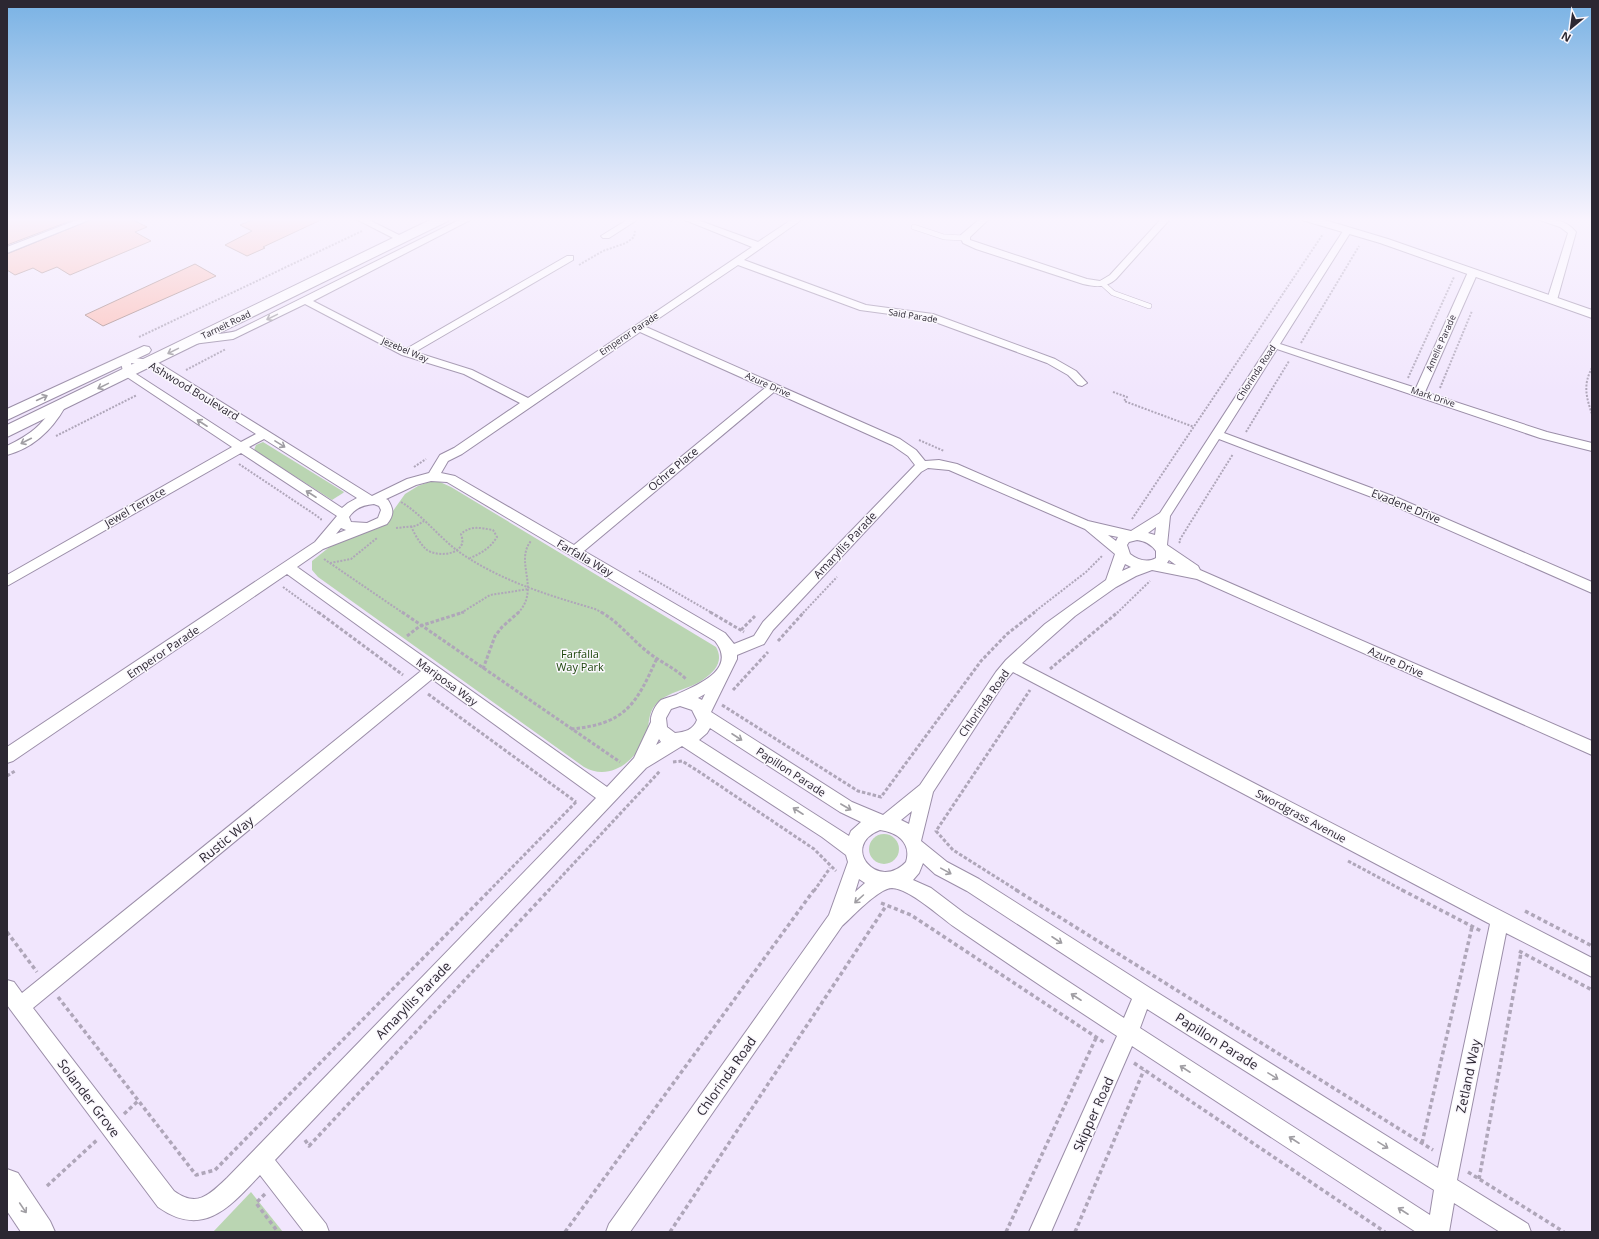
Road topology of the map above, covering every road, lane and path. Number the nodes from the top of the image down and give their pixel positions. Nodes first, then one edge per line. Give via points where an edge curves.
1 (1455, 275) dead end
2 (268, 276) edge
3 (313, 276) edge
4 (318, 276) edge
5 (356, 276) edge
6 (539, 276) edge
7 (715, 276) edge
8 (777, 276) edge
9 (1065, 276) edge
10 (1114, 276) edge
11 (1295, 276) edge
12 (1319, 276) edge
13 (1341, 276) edge
14 (1471, 276) edge
15 (1484, 276) edge
16 (1559, 276) edge
17 (1102, 284) junction
18 (1552, 300) junction
19 (306, 301) junction
20 (1149, 306) dead end
21 (1474, 306) dead end
22 (1592, 314) edge
23 (639, 328) junction
24 (133, 340) dead end
25 (193, 341) junction
26 (1274, 345) junction
27 (1295, 352) junction
28 (406, 353) junction
29 (150, 362) junction
30 (127, 366) junction
31 (1592, 368) edge
32 (186, 370) dead end
33 (192, 374) dead end
34 (1407, 380) dead end
35 (1082, 383) dead end
36 (773, 387) junction
37 (1439, 391) dead end
38 (1113, 392) dead end
39 (1419, 393) junction
40 (136, 395) dead end
41 (142, 399) dead end
42 (528, 403) junction
43 (59, 407) junction
44 (1592, 414) edge
45 (7, 415) edge
46 (1194, 427) junction
47 (7, 432) edge
48 (264, 434) junction
49 (1216, 434) junction
50 (915, 438) dead end
51 (1240, 442) junction
52 (240, 447) junction
53 (1592, 447) edge
54 (7, 450) edge
55 (944, 451) dead end
56 (226, 456) junction
57 (429, 457) dead end
58 (928, 464) junction
59 (411, 469) dead end
60 (439, 477) junction
61 (411, 483) junction
62 (396, 499) junction
63 (372, 500) junction
64 (387, 514) junction
65 (343, 516) junction
66 (1164, 516) junction
67 (424, 521) junction
68 (1127, 521) dead end
69 (320, 525) dead end
70 (1085, 525) junction
71 (411, 526) junction
72 (362, 529) junction
73 (393, 529) dead end
74 (542, 533) junction
75 (1132, 536) junction
76 (378, 537) dead end
77 (1161, 547) junction
78 (315, 548) junction
79 (1182, 548) dead end
80 (456, 549) junction
81 (574, 552) junction
82 (1103, 552) dead end
83 (1121, 552) junction
84 (470, 558) junction
85 (330, 562) junction
86 (288, 567) junction
87 (1152, 569) junction
88 (840, 574) dead end
89 (1200, 575) junction
90 (273, 578) junction
91 (7, 581) edge
92 (1111, 584) junction
93 (1592, 588) edge
94 (529, 589) junction
95 (420, 626) junction
96 (777, 642) dead end
97 (396, 645) junction
98 (728, 647) junction
99 (772, 648) dead end
100 (379, 658) junction
101 (657, 658) junction
102 (1011, 664) junction
103 (483, 669) junction
104 (431, 671) junction
105 (719, 679) junction
106 (1039, 679) junction
107 (415, 684) junction
108 (697, 690) junction
109 (730, 692) dead end
110 (725, 698) dead end
111 (680, 700) junction
112 (704, 714) junction
113 (658, 724) junction
114 (570, 730) junction
115 (681, 739) junction
116 (1592, 748) edge
117 (7, 756) edge
118 (636, 766) junction
119 (649, 782) dead end
120 (926, 790) junction
121 (608, 797) junction
122 (576, 802) junction
123 (592, 813) junction
124 (883, 822) junction
125 (608, 826) dead end
126 (914, 843) junction
127 (854, 856) junction
128 (830, 868) dead end
129 (890, 881) junction
130 (886, 906) dead end
131 (836, 920) junction
132 (1500, 920) junction
133 (1472, 927) dead end
134 (7, 932) edge
135 (1521, 953) dead end
136 (1592, 968) edge
137 (48, 985) junction
138 (7, 989) edge
139 (1143, 995) junction
140 (20, 1007) junction
141 (1128, 1032) junction
142 (1096, 1038) dead end
143 (1144, 1070) dead end
144 (138, 1101) junction
145 (111, 1127) junction
146 (1422, 1143) junction
147 (261, 1159) junction
148 (1450, 1161) junction
149 (1479, 1179) junction
150 (277, 1180) junction
151 (7, 1184) edge
152 (1446, 1184) junction
153 (47, 1186) dead end
154 (173, 1205) joint
155 (39, 1232) edge
156 (278, 1232) edge
157 (318, 1232) edge
158 (565, 1232) edge
159 (617, 1232) edge
160 (670, 1232) edge
161 (1006, 1232) edge
162 (1040, 1232) edge
163 (1075, 1232) edge
164 (1437, 1232) edge
165 (1520, 1232) edge
166 (1564, 1232) edge

1 - 34 path
2 - 24 path
3 - 30 main road, Tarneit Road
4 - 25 main road, Tarneit Road
5 - 19 street
6 - 28 street
7 - 23 street, Emperor Parade
8 - 35 street, Said Parade via 864,308 942,320 1051,361 1072,373
9 - 17 street
10 - 17 street
11 - 46 path
12 - 26 street, Chlorinda Road
13 - 27 path
14 - 39 street, Amelie Parade
15 - 18 street
16 - 18 street
17 - 20 lane via 1113,293
18 - 22 street
19 -> 25 street via 233,336
19 - 28 street, Jezebel Way
21 - 37 path
23 - 36 street, Azure Drive
23 - 42 street, Emperor Parade
25 -> 29 main road, Tarneit Road
26 - 27 street, Mark Drive
26 - 49 street, Chlorinda Road
27 - 39 street, Mark Drive
27 - 51 path
28 - 42 street, Jezebel Way via 468,372
29 - 30 main road, Tarneit Road
29 - 48 street, Ashwood Boulevard
30 -> 43 main road, Tarneit Road
45 -> 30 main road, Tarneit Road
52 -> 30 street, Ashwood Boulevard
31 - 44 path via 1586,379 1585,388
32 - 33 path
36 - 58 street, Azure Drive via 896,442
36 - 81 street, Ochre Place
38 - 46 path via 1127,397 1124,401
39 - 53 street, Mark Drive via 1557,439
40 - 41 path
42 - 60 street, Emperor Parade via 458,451
43 - 47 main road, Tarneit Road
43 -> 54 street via 46,428
46 - 68 path via 1132,519
48 - 52 street, Jewel Terrace
48 -> 63 street, Ashwood Boulevard
49 - 51 street, Evadene Drive
49 - 66 street, Chlorinda Road
50 - 55 path
51 - 79 path via 1179,541
51 - 93 street, Evadene Drive via 1419,511
52 - 56 street, Jewel Terrace
65 -> 52 street, Ashwood Boulevard
56 - 69 path via 322,519
56 - 91 street, Jewel Terrace
57 - 59 path
58 - 70 street via 953,467
58 - 98 street, Amaryllis Parade via 916,469 768,626 759,640
60 - 61 street via 422,478
60 - 74 street, Farfalla Way via 461,484
61 - 62 street
61 - 63 street
62 - 64 street
62 - 67 path via 412,509
63 - 64 street via 384,503
63 - 65 street via 350,506
64 - 72 street via 375,525
65 - 72 street via 346,525
65 - 78 street, Emperor Parade
66 - 75 street, Chlorinda Road
66 - 77 street, Chlorinda Road
67 - 71 path
67 - 80 path
70 - 75 street
70 - 83 street
71 - 73 path
71 - 80 path via 418,541 428,550 442,555
72 - 78 street, Emperor Parade
74 - 81 street, Farfalla Way
74 - 94 path via 527,546
75 - 77 street via 1150,538
75 - 83 street via 1122,541
76 - 85 path via 355,557 342,562
77 - 87 street via 1162,560
77 - 89 street, Azure Drive
78 - 85 path
78 - 86 street, Emperor Parade
80 - 84 path
80 - 84 path via 462,543 461,534 468,528 478,526 493,530 497,537 491,547
81 - 98 street, Farfalla Way via 711,632
82 - 110 path via 1102,557 1007,634 981,661 881,797 858,790 720,704
83 - 87 street via 1127,559
83 - 92 street
84 - 94 path
85 - 95 path
86 - 90 street, Emperor Parade
86 - 97 street, Mariposa Way
87 - 89 street, Azure Drive
87 - 92 street, Chlorinda Road
87 - 106 path via 1129,603
88 - 96 path
89 - 116 street, Azure Drive
90 - 100 path
90 - 117 street, Emperor Parade
92 - 102 street, Chlorinda Road via 1048,631
94 - 95 path via 490,595 464,612
94 - 101 path via 604,613
94 - 103 path via 518,615 497,632
95 - 97 path
95 - 103 path
97 - 100 path
97 - 104 street, Mariposa Way
98 - 105 street via 728,666
99 - 109 path
100 - 107 path
101 - 108 path via 677,670
101 - 114 path via 642,691 625,712 598,727
102 - 106 street, Swordgrass Avenue
102 - 120 street, Chlorinda Road
103 - 114 path
104 - 107 street, Rustic Way
104 - 121 street, Mariposa Way
105 - 108 street
105 - 112 street
106 - 132 street, Swordgrass Avenue
106 - 146 path via 936,831 953,850
107 - 122 path
107 - 137 street, Rustic Way
108 - 111 street
111 - 112 street via 695,703
111 - 113 street via 666,706 658,717
112 - 115 street via 702,727 698,733
112 -> 124 street, Papillon Parade via 846,807
113 - 115 street via 664,735
113 - 118 street, Amaryllis Parade
114 - 118 path
115 - 118 street, Amaryllis Parade
127 -> 115 street via 828,831
118 - 119 path
118 - 121 street, Amaryllis Parade
120 - 124 street, Chlorinda Road
120 - 126 street, Chlorinda Road
121 - 123 street, Amaryllis Parade
122 - 123 path
122 - 144 path via 215,1170 196,1175
123 - 125 path
123 - 147 street, Amaryllis Parade
124 - 126 street via 902,827
124 - 127 street via 864,827 858,834
126 - 129 street via 914,864 903,876
126 -> 139 street, Papillon Parade via 941,868
127 - 129 street via 867,875
127 - 131 street, Chlorinda Road
128 - 158 path
129 -> 131 street, Chlorinda Road via 866,893
141 -> 129 street via 924,894
130 - 160 path
131 - 159 street, Chlorinda Road
132 - 136 street, Swordgrass Avenue
132 - 148 street, Zetland Way
133 - 146 path
134 - 137 path
135 - 149 path
137 - 140 street, Rustic Way
137 - 144 path
138 - 140 street, Solander Grove
139 - 141 street, Skipper Road
139 -> 152 street, Papillon Parade
140 - 145 street, Solander Grove
141 - 162 street, Skipper Road
164 -> 141 street
142 - 161 path
143 - 163 path
144 - 145 path
145 - 153 path
145 - 154 street, Solander Grove
146 - 148 path
147 - 150 street
147 - 154 street, Amaryllis Parade via 216,1202 197,1210 180,1209
148 - 149 path
148 - 152 street, Zetland Way
149 - 166 path
150 - 156 path via 256,1203
150 - 157 street
151 -> 155 main road
152 - 164 street, Zetland Way
152 - 165 street, Papillon Parade

